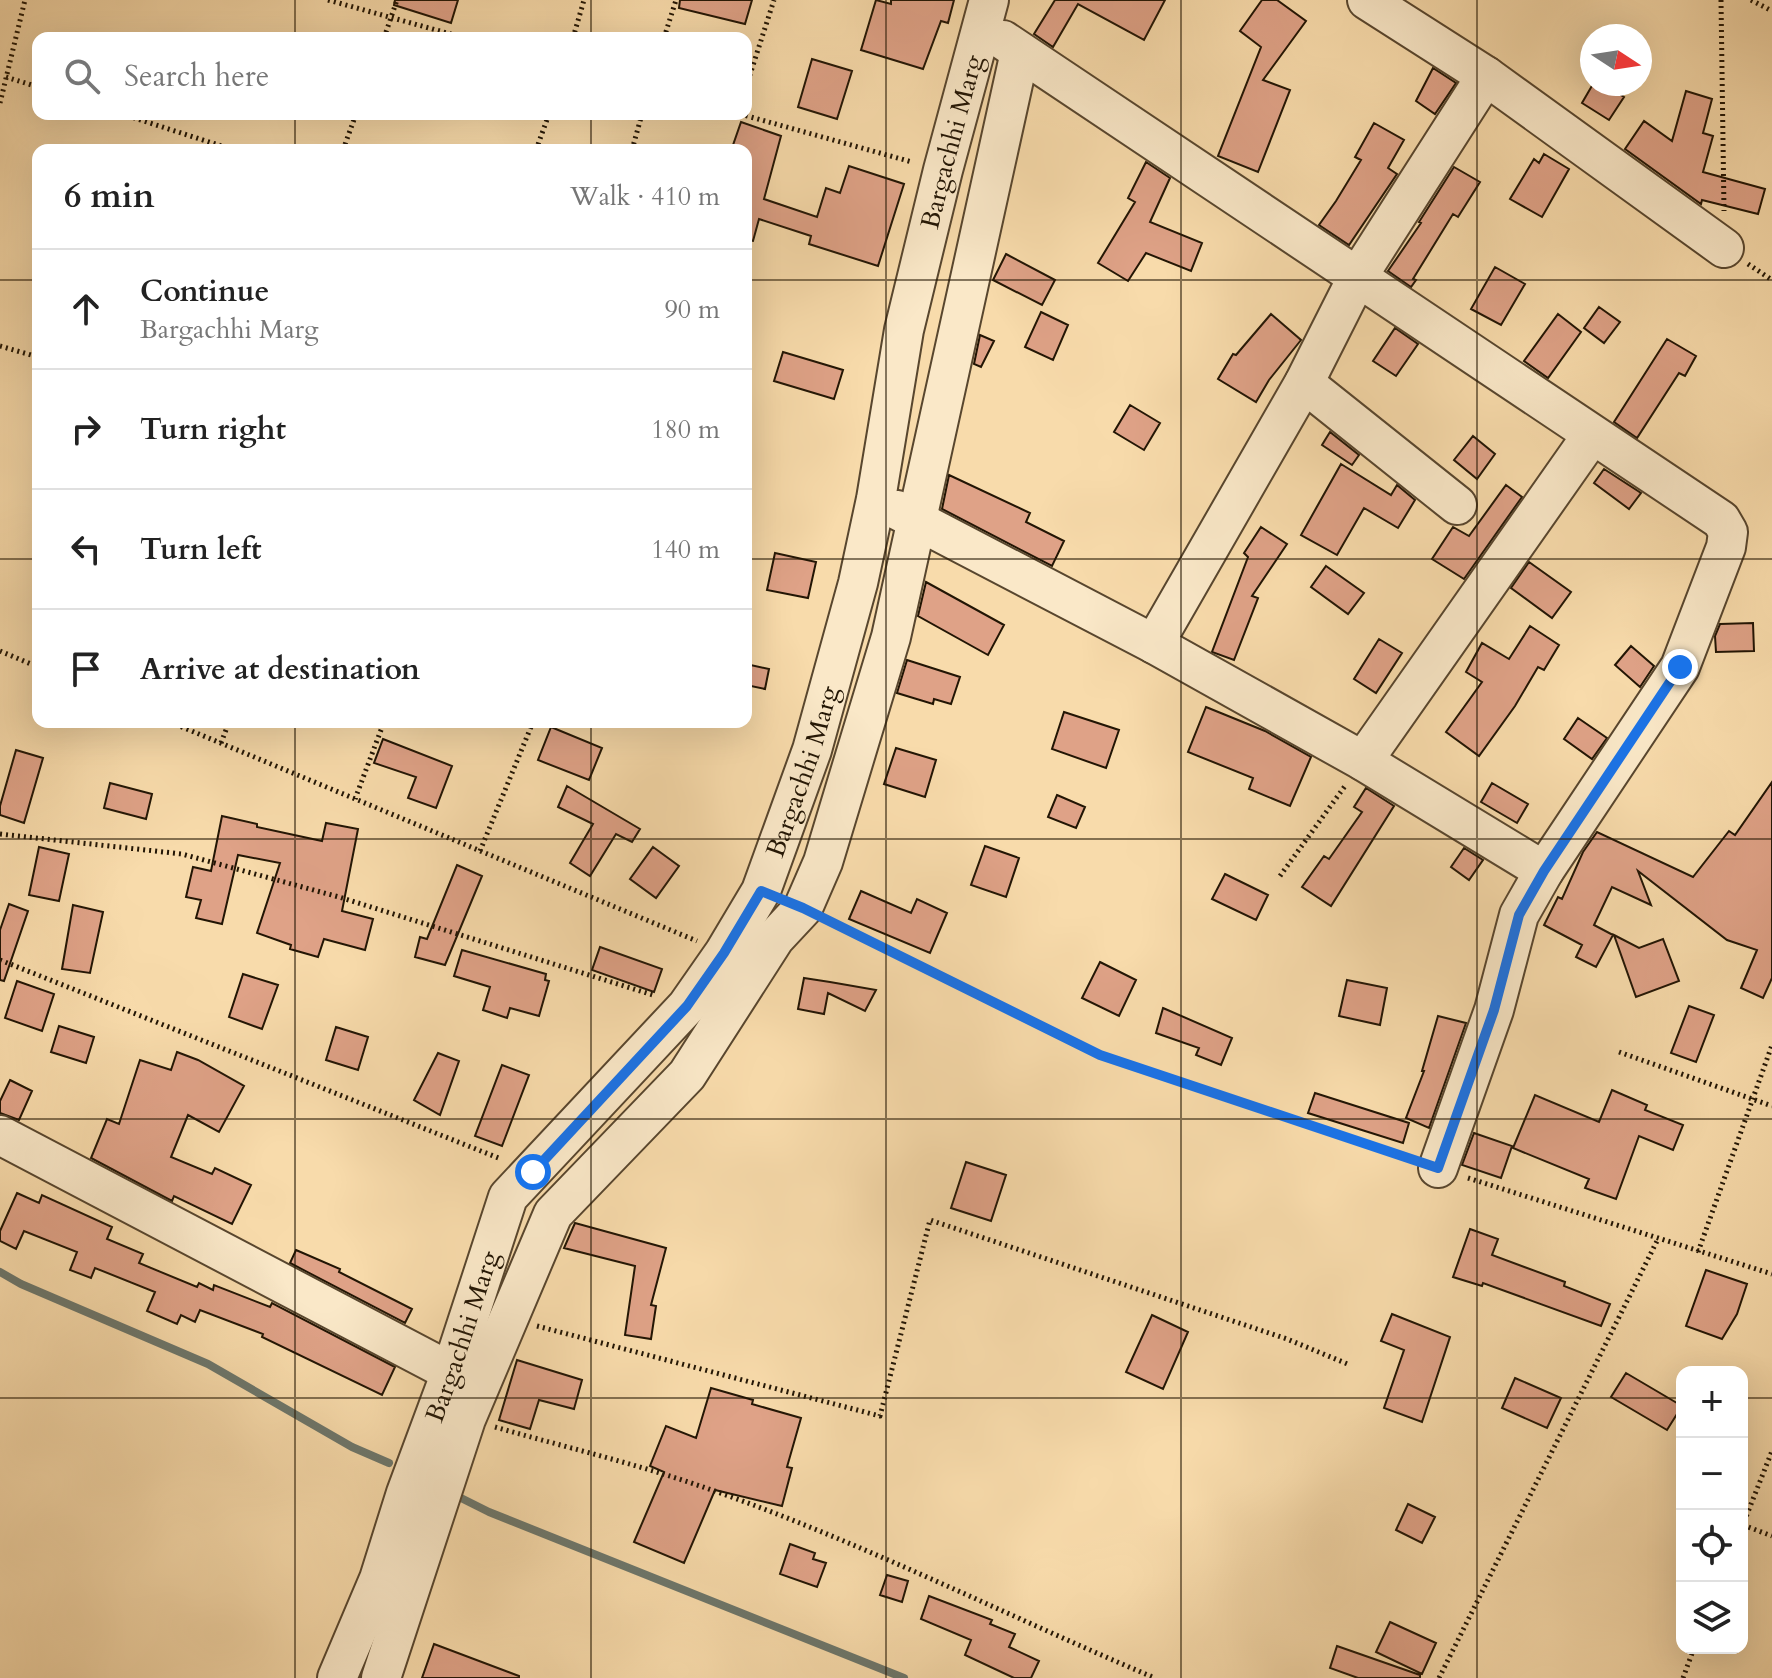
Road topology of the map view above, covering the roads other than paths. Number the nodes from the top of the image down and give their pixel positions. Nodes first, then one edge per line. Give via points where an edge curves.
1 (1367, 0) edge
2 (985, 13) edge
3 (1020, 52) junction
4 (1486, 76) junction
5 (1724, 248) road end
6 (1358, 276) junction
7 (1304, 383) junction
8 (1592, 435) junction
9 (876, 499) junction
10 (1457, 505) dead end
11 (918, 521) junction
12 (1154, 644) junction
13 (1363, 761) junction
14 (1544, 871) junction
15 (0, 1135) edge
16 (1438, 1168) road end
17 (451, 1372) junction
18 (337, 1678) edge
19 (381, 1678) edge

1 - 4 street
2 - 3 street
2 - 9 street, Bargachhi Marg via 904,330
3 - 6 street
3 - 11 street
4 - 5 street
4 - 6 street
6 - 7 street
6 - 8 street
7 - 10 street
7 - 12 street
8 - 13 street
8 - 14 street via 1721,520 1728,532 1680,667
9 - 11 street
9 - 17 street, Bargachhi Marg via 812,750 761,891 687,1006 508,1197
11 - 12 street
11 - 19 street via 891,637 823,862 803,908 775,938 687,1075 553,1214 466,1419
12 - 13 street
13 - 14 street
14 - 16 street via 1519,915 1494,1010
15 - 17 street
17 - 18 street, Bargachhi Marg via 379,1579

